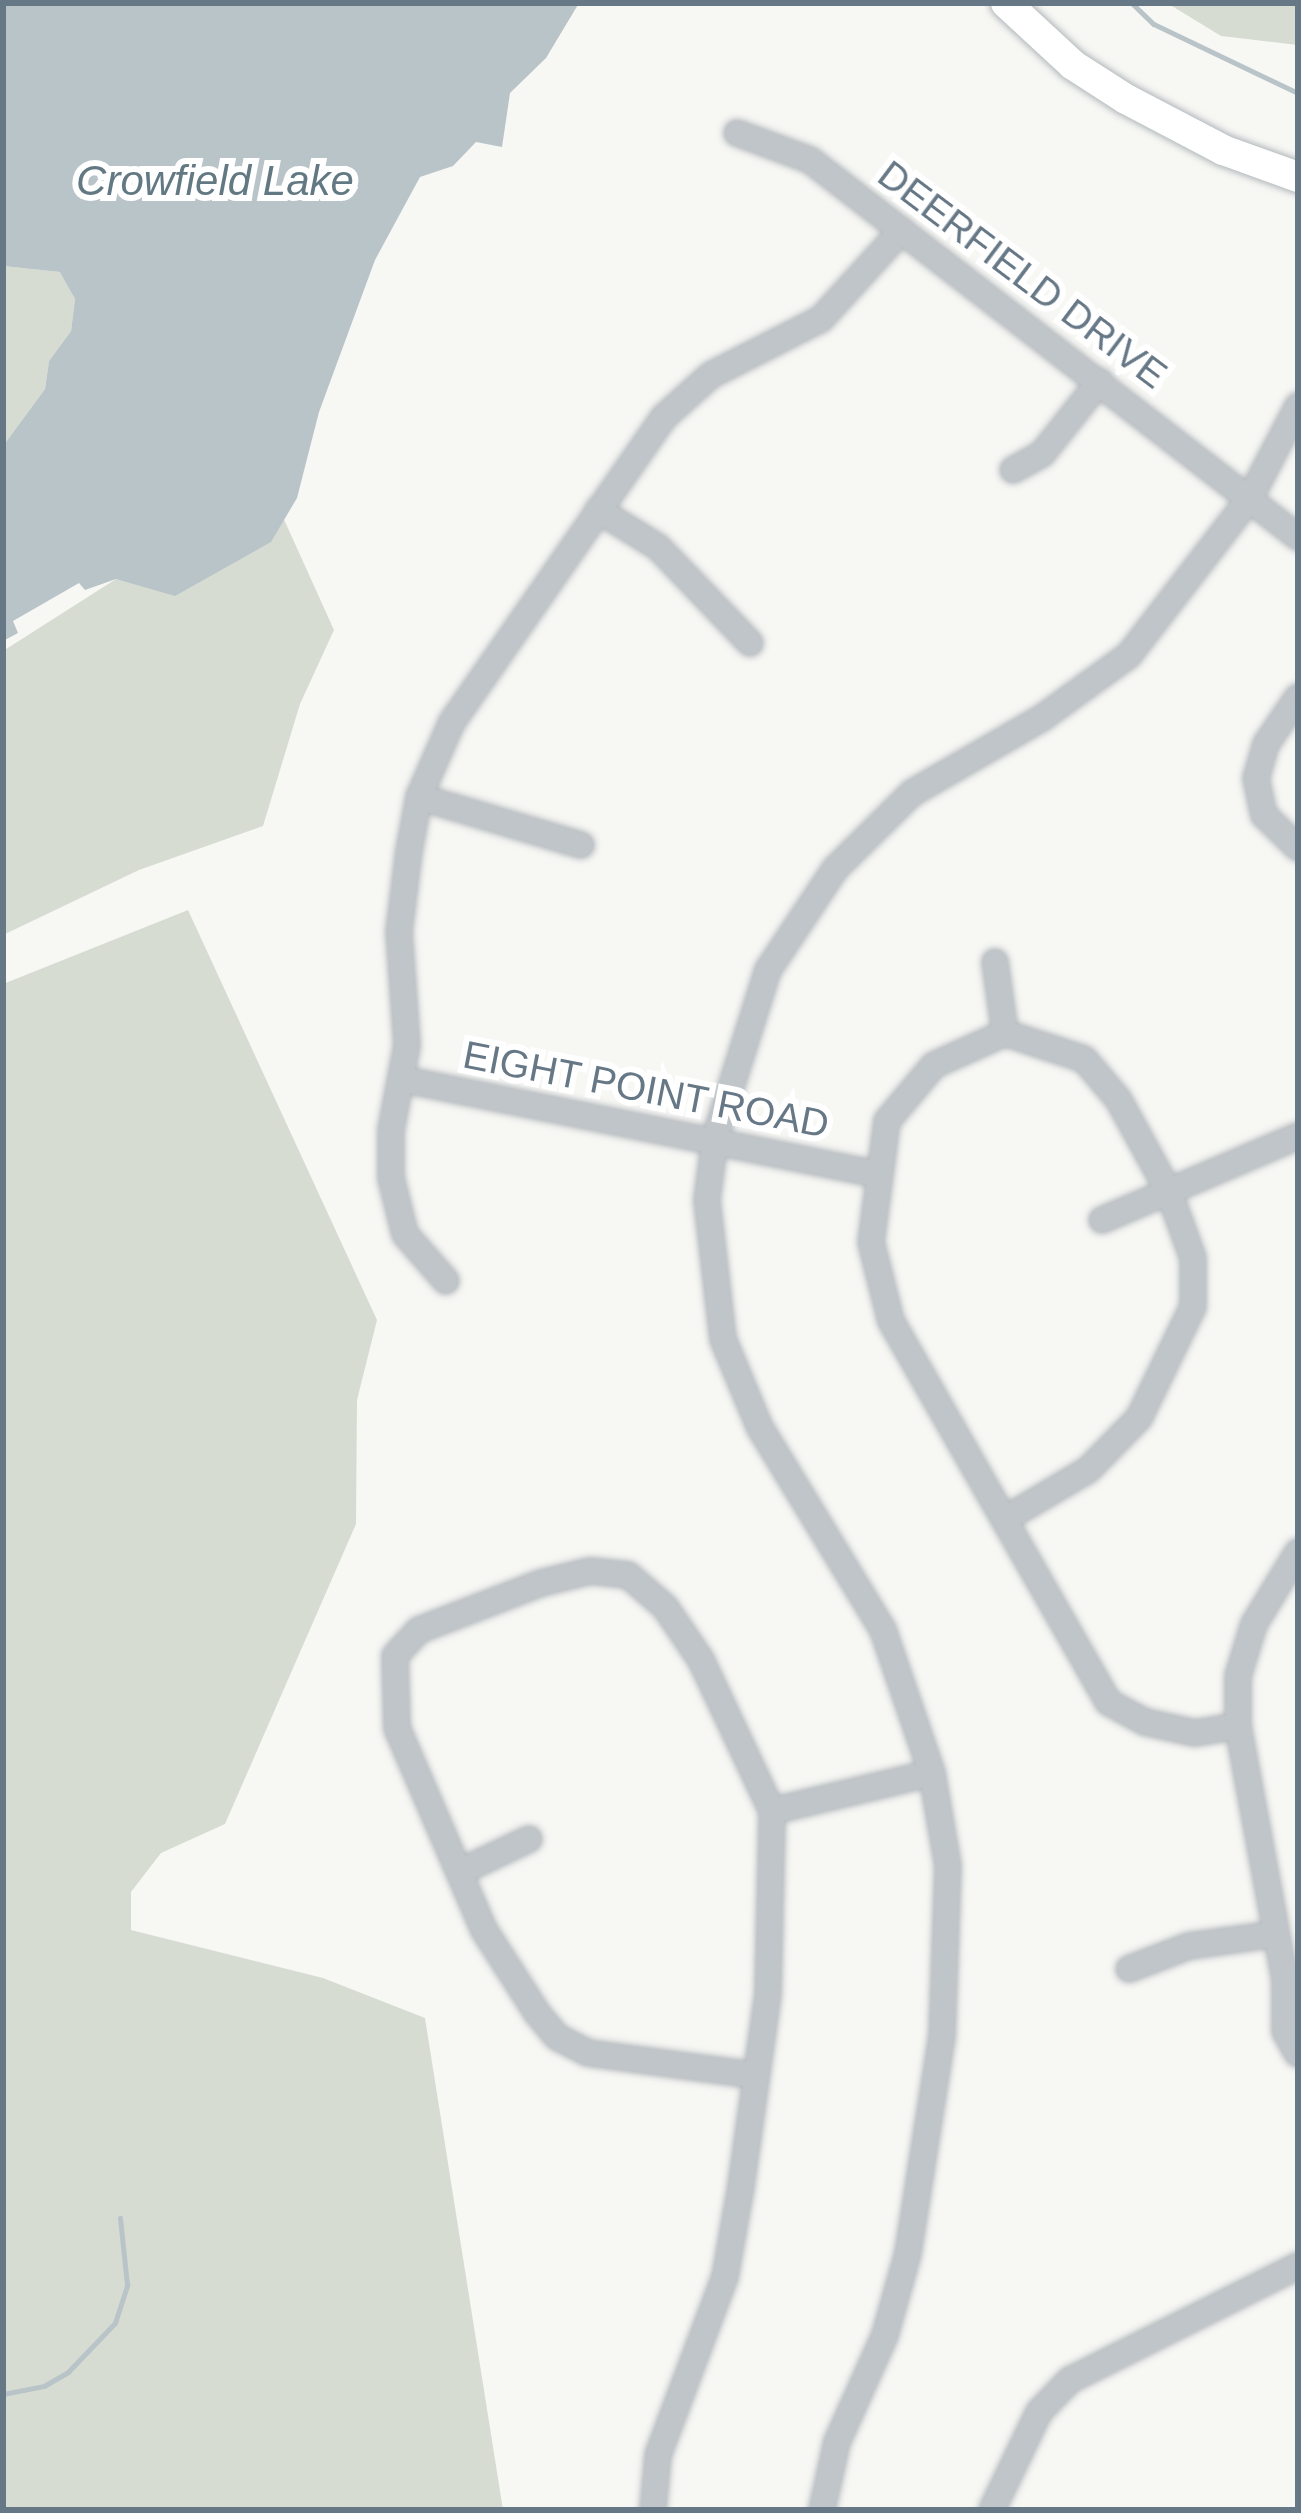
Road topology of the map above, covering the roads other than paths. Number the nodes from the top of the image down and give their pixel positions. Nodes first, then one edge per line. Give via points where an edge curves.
1 (1006, 3) edge
2 (737, 133) dead end
3 (1298, 178) edge
4 (902, 230) junction
5 (1100, 381) junction
6 (1298, 406) edge
7 (1013, 470) dead end
8 (1250, 498) junction
9 (598, 510) junction
10 (1298, 537) edge
11 (750, 644) dead end
12 (1298, 698) edge
13 (419, 797) junction
14 (581, 845) dead end
15 (1298, 848) edge
16 (995, 962) dead end
17 (1005, 1033) junction
18 (401, 1079) junction
19 (1298, 1136) edge
20 (715, 1138) junction
21 (877, 1174) junction
22 (1169, 1192) junction
23 (1102, 1220) dead end
24 (446, 1281) dead end
25 (1005, 1519) junction
26 (1298, 1552) edge
27 (1238, 1726) junction
28 (932, 1773) junction
29 (772, 1811) junction
30 (529, 1839) dead end
31 (464, 1870) junction
32 (1274, 1934) junction
33 (1130, 1969) dead end
34 (1293, 2013) edge
35 (1298, 2054) edge
36 (752, 2075) junction
37 (1298, 2266) edge
38 (653, 2510) edge
39 (822, 2510) edge
40 (992, 2510) edge

1 - 3 main road via 1073,65 1126,99
2 - 4 street, DEERFIELD DRIVE via 810,160
4 - 5 street, DEERFIELD DRIVE
4 - 9 street via 820,319 711,375 663,418
5 - 7 street via 1042,454
5 - 8 street, DEERFIELD DRIVE
6 - 8 street
8 - 10 street, DEERFIELD DRIVE
8 - 20 street via 1129,656 912,793 835,869 768,970
9 - 11 street via 658,547
9 - 13 street via 452,722
12 - 15 street via 1266,744 1256,778 1264,815
13 - 14 street
13 - 18 street via 399,932 407,1004
16 - 17 street
17 - 21 street via 934,1065 908,1093 887,1121
17 - 22 street via 1084,1059 1118,1099
18 - 20 street, EIGHT POINT ROAD
18 - 24 street via 391,1178 405,1234
19 - 22 street
20 - 21 street, EIGHT POINT ROAD
20 - 28 street via 707,1200 723,1339 760,1428 884,1630
21 - 25 street via 871,1243 891,1321
22 - 23 street
22 - 25 street via 1193,1258 1193,1307 1165,1367 1139,1418 1088,1470
25 - 27 street via 1108,1702 1145,1722 1196,1732
26 - 27 street via 1254,1624 1238,1676
27 - 32 street
28 - 29 street
28 - 39 street via 948,1866 942,2037 908,2253 886,2336 837,2442
29 - 31 street via 701,1660 664,1607 628,1575 590,1571 419,1630 395,1656 397,1728
29 - 36 street via 768,1993
30 - 31 street
31 - 36 street via 484,1930 557,2037 628,2061
32 - 33 street via 1189,1946
32 - 34 street
34 - 35 street via 1286,2031
36 - 38 street via 725,2277 676,2396
37 - 40 street via 1070,2380 1040,2412

